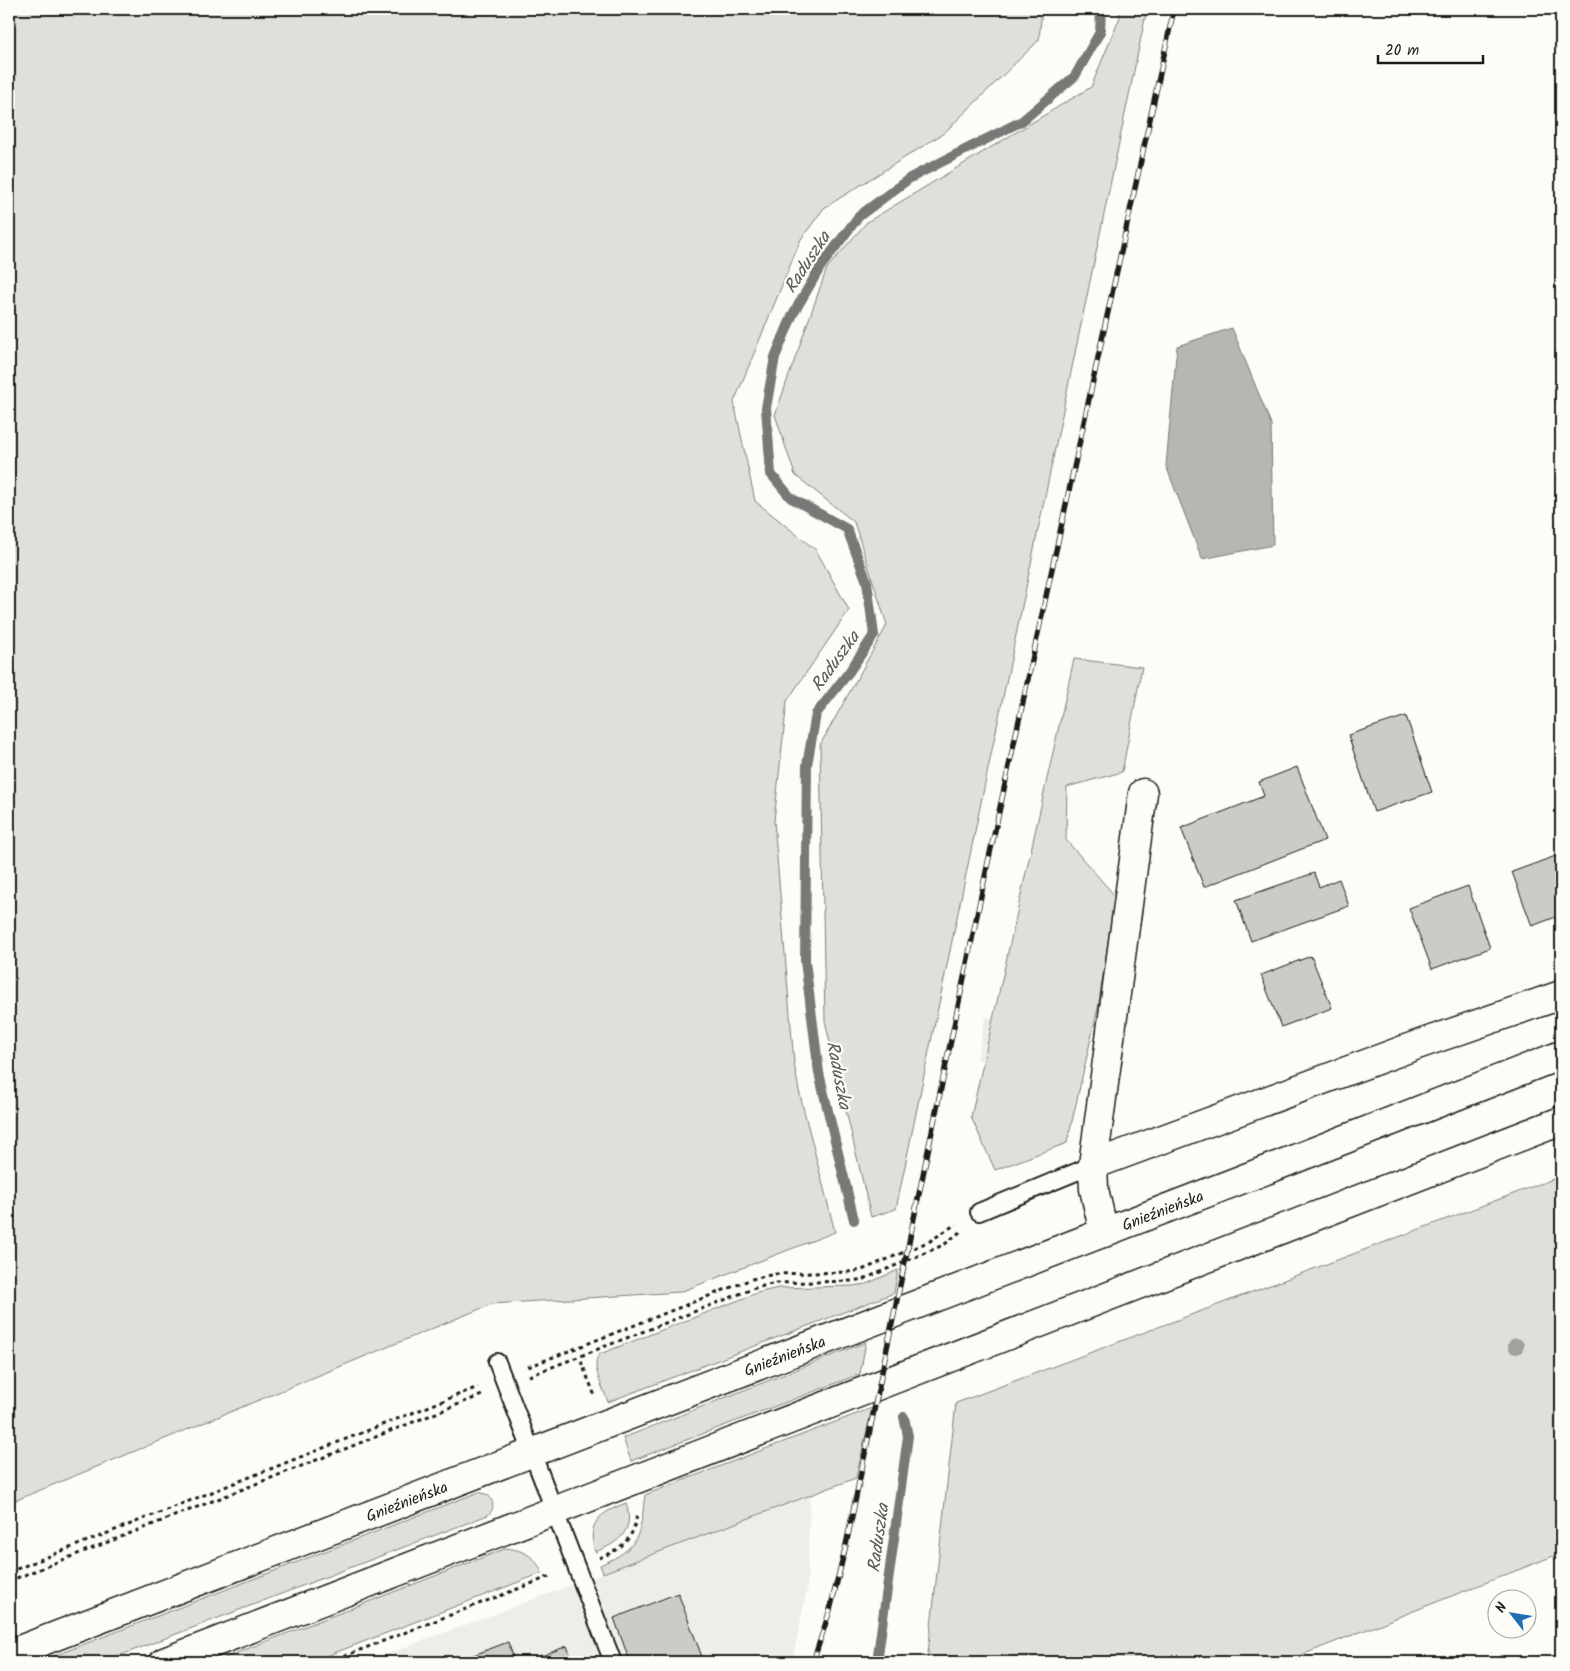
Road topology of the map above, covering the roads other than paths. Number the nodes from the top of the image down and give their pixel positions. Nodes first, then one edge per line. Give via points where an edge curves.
1 (1144, 793) dead end
2 (1561, 995) edge
3 (1561, 1055) edge
4 (1561, 1121) edge
5 (1093, 1165) junction
6 (979, 1212) dead end
7 (1104, 1233) junction
8 (497, 1362) dead end
9 (532, 1453) junction
10 (555, 1512) junction
11 (9, 1654) edge
12 (167, 1662) edge
13 (612, 1662) edge

1 - 5 main road
2 - 5 main road
3 - 7 main road, Gnieźnieńska
4 - 10 main road
5 - 6 lane
5 - 7 main road via 1094,1189
7 - 9 main road, Gnieźnieńska
8 - 9 lane
9 - 10 lane
9 - 11 main road, Gnieźnieńska
10 - 12 main road
10 - 13 lane

